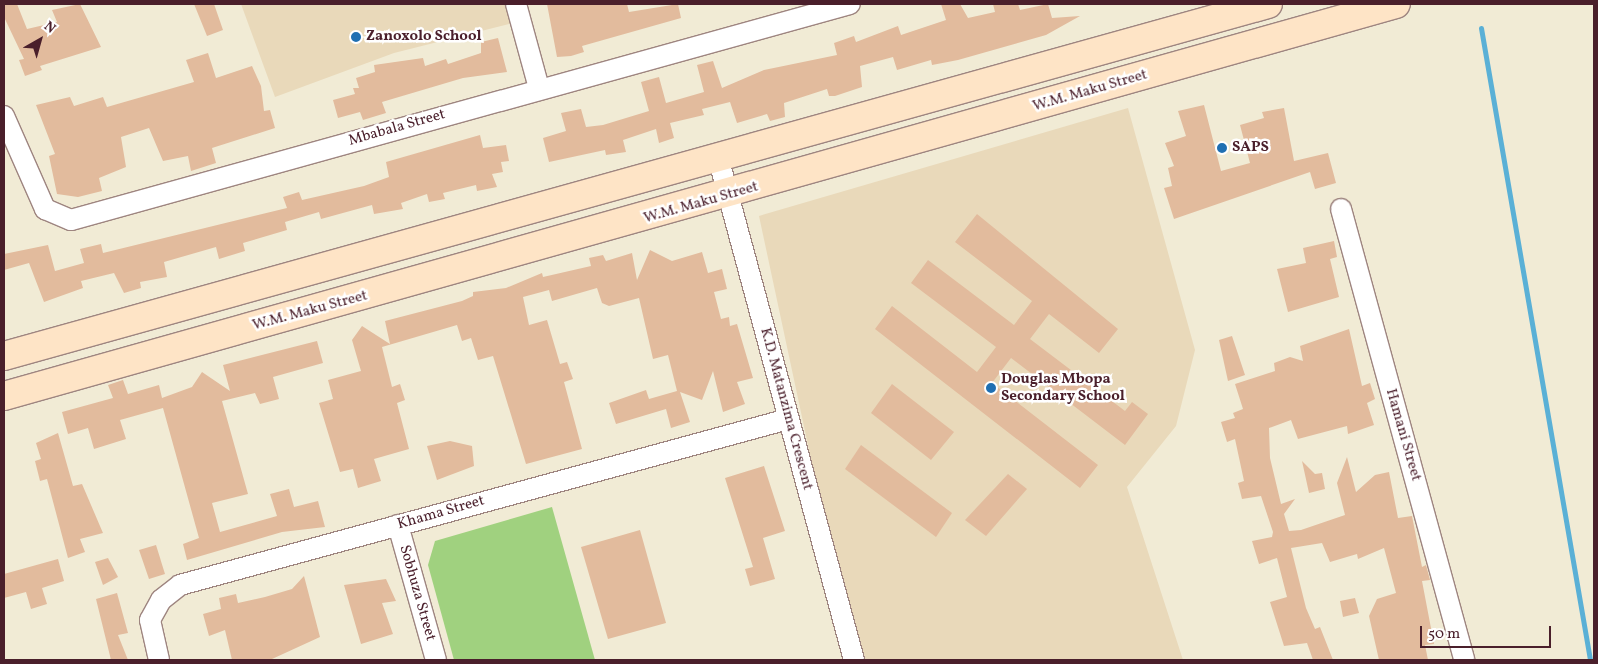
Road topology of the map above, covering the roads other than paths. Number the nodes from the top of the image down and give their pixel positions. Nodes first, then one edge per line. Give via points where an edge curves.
1 (516, 4) edge
2 (850, 4) edge
3 (1268, 4) edge
4 (1396, 4) edge
5 (539, 88) junction
6 (4, 116) edge
7 (718, 157) junction
8 (728, 195) junction
9 (1341, 209) dead end
10 (4, 356) edge
11 (4, 396) edge
12 (788, 419) junction
13 (398, 525) junction
14 (159, 660) edge
15 (436, 660) edge
16 (854, 660) edge
17 (1464, 660) edge

1 - 5 street
2 - 5 street, Mbabala Street
3 - 7 street
4 - 8 street, W.M. Maku Street
5 - 6 street, Mbabala Street via 71,220 45,209
7 - 8 street, K.D. Matanzima Crescent
7 - 10 street
8 - 11 street, W.M. Maku Street
8 - 12 street, K.D. Matanzima Crescent
9 - 17 street, Hamani Street
12 - 13 street, Khama Street
12 - 16 street, K.D. Matanzima Crescent
13 - 14 street, Khama Street via 199,578 169,591 150,620
13 - 15 street, Sobhuza Street

